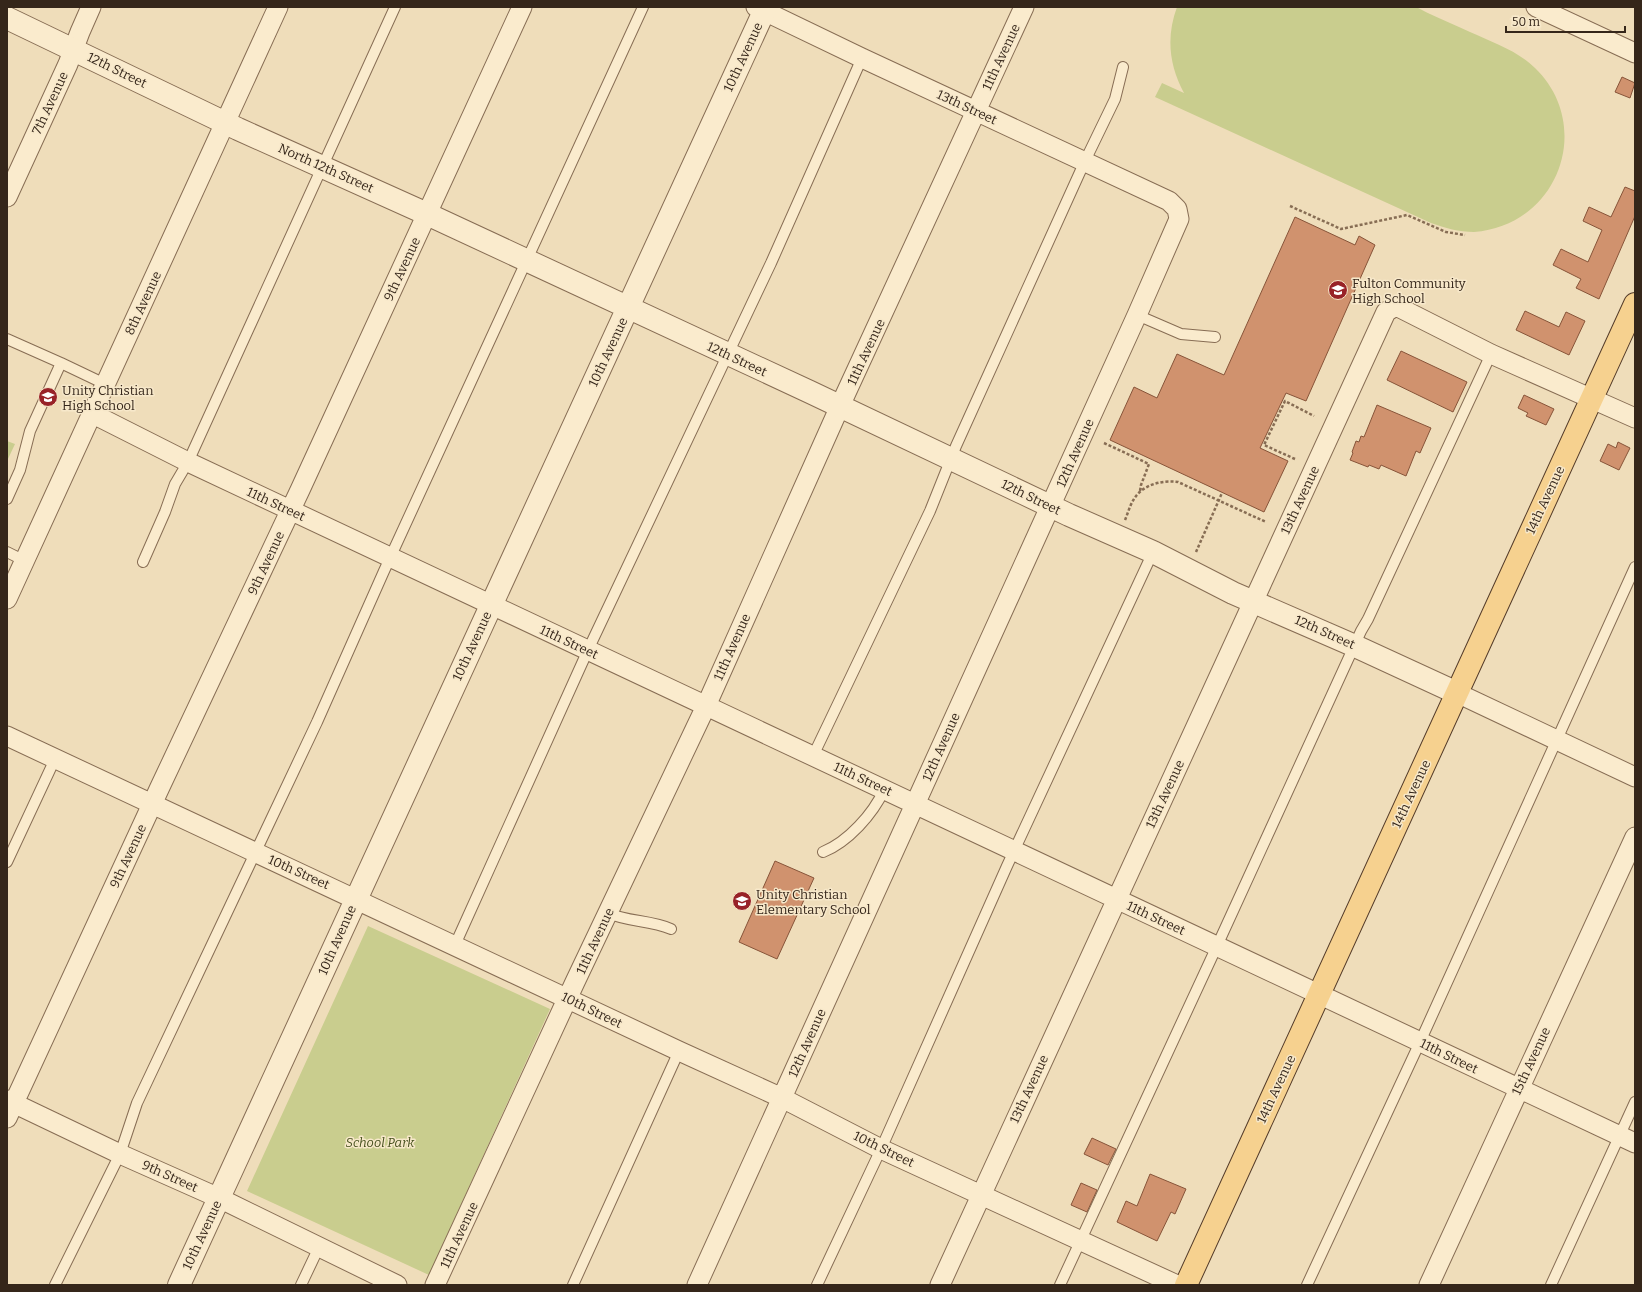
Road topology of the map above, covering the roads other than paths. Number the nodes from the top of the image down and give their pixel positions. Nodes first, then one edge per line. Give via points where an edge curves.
1 (91, 7) edge
2 (278, 7) edge
3 (395, 7) edge
4 (522, 7) edge
5 (643, 7) edge
6 (1024, 7) edge
7 (1536, 7) edge
8 (762, 8) edge
9 (7, 18) edge
10 (74, 50) junction
11 (1635, 53) edge
12 (862, 58) junction
13 (1123, 67) dead end
14 (976, 111) junction
15 (226, 123) junction
16 (1085, 162) junction
17 (322, 166) junction
18 (7, 197) edge
19 (1177, 208) joint
20 (427, 214) junction
21 (527, 261) junction
22 (1635, 304) edge
23 (628, 308) junction
24 (1137, 315) junction
25 (1215, 337) dead end
26 (7, 339) edge
27 (728, 354) junction
28 (1491, 354) junction
29 (60, 363) junction
30 (105, 384) junction
31 (1591, 399) junction
32 (840, 406) junction
33 (91, 413) junction
34 (1635, 418) edge
35 (951, 458) junction
36 (188, 462) junction
37 (7, 499) edge
38 (1051, 506) junction
39 (290, 511) junction
40 (7, 552) edge
41 (1153, 552) junction
42 (391, 558) junction
43 (25, 561) junction
44 (143, 562) dead end
45 (1635, 567) edge
46 (7, 599) edge
47 (1254, 601) junction
48 (491, 605) junction
49 (1355, 646) junction
50 (588, 650) junction
51 (1457, 693) junction
52 (706, 706) junction
53 (7, 736) edge
54 (1557, 740) junction
55 (813, 756) junction
56 (54, 759) junction
57 (1635, 777) edge
58 (884, 790) junction
59 (152, 804) junction
60 (915, 804) junction
61 (1635, 837) edge
62 (823, 852) dead end
63 (1015, 852) junction
64 (255, 853) junction
65 (7, 862) edge
66 (356, 898) junction
67 (1116, 899) junction
68 (608, 912) junction
69 (671, 929) dead end
70 (455, 945) junction
71 (1217, 946) junction
72 (1319, 994) junction
73 (568, 998) junction
74 (1420, 1042) junction
75 (679, 1051) junction
76 (1518, 1089) junction
77 (782, 1098) junction
78 (1635, 1102) edge
79 (9, 1108) edge
80 (1627, 1139) edge
81 (881, 1149) junction
82 (120, 1154) junction
83 (981, 1194) junction
84 (220, 1198) junction
85 (1080, 1240) junction
86 (319, 1247) junction
87 (56, 1285) edge
88 (179, 1285) edge
89 (301, 1285) edge
90 (397, 1285) edge
91 (435, 1285) edge
92 (573, 1285) edge
93 (697, 1285) edge
94 (817, 1285) edge
95 (940, 1285) edge
96 (1060, 1285) edge
97 (1177, 1285) edge
98 (1186, 1285) edge
99 (1307, 1285) edge
100 (1429, 1285) edge
101 (1551, 1285) edge

1 - 10 street, 7th Avenue
2 - 15 street, 8th Avenue
3 - 17 lane
4 - 20 street, 9th Avenue
5 - 21 lane
6 - 14 street, 11th Avenue
7 - 11 street
8 - 12 street, 13th Street
8 - 23 street, 10th Avenue
9 - 10 street, 12th Street
10 - 15 street, 12th Street
10 - 18 street, 7th Avenue
12 - 14 street, 13th Street
12 - 27 lane
13 - 16 lane via 1115,99
14 - 16 street, 13th Street
14 - 32 street, 11th Avenue
15 - 17 street, North 12th Street
15 - 30 street, 8th Avenue
16 - 19 street, 13th Street via 1169,201
16 - 35 lane
17 - 20 street, North 12th Street
17 - 36 lane
19 - 24 street, 12th Avenue via 1179,220
20 - 21 street, 12th Street
20 - 39 street, 9th Avenue
21 - 23 street, 12th Street
21 - 42 lane
22 - 31 main road, 14th Avenue
23 - 27 street, 12th Street
23 - 48 street, 10th Avenue
24 - 25 lane via 1181,334
24 - 38 street, 12th Avenue
26 - 29 lane
27 - 32 street, 12th Street
27 - 50 lane
28 - 31 street
28 - 47 street, 13th Avenue via 1400,308 1394,307 1386,312
28 - 49 lane
29 - 30 lane
29 - 37 lane via 30,431 20,470
30 - 33 street, 8th Avenue
31 - 34 street
31 - 51 main road, 14th Avenue
32 - 35 street, 12th Street
32 - 52 street, 11th Avenue
33 - 36 street, 11th Street
33 - 43 street, 8th Avenue
35 - 38 street, 12th Street
35 - 55 lane via 930,510
36 - 39 street, 11th Street
36 - 44 lane via 175,484
38 - 41 street, 12th Street
38 - 60 street, 12th Avenue
39 - 42 street, 11th Street
39 - 59 street, 9th Avenue
40 - 43 lane
41 - 47 street, 12th Street
41 - 63 lane
42 - 48 street, 11th Street
42 - 64 lane
43 - 46 street, 8th Avenue
45 - 54 lane
47 - 49 street, 12th Street
47 - 67 street, 13th Avenue
48 - 50 street, 11th Street
48 - 66 street, 10th Avenue
49 - 51 street, 12th Street
49 - 71 lane
50 - 52 street, 11th Street
50 - 70 lane
51 - 54 street, 12th Street
51 - 72 main road, 14th Avenue
52 - 55 street, 11th Street
52 - 68 street, 11th Avenue
53 - 56 street, 10th Street
54 - 57 street, 12th Street
54 - 74 lane
55 - 58 street, 11th Street
56 - 59 street, 10th Street
56 - 65 lane
58 - 60 street, 11th Street
58 - 62 lane via 877,804 843,841
59 - 64 street, 10th Street
59 - 79 street, 9th Avenue
60 - 63 street, 11th Street
60 - 77 street, 12th Avenue
61 - 76 street, 15th Avenue
63 - 67 street, 11th Street
63 - 81 lane
64 - 66 street, 10th Street
64 - 82 lane via 138,1103
66 - 70 street, 10th Street
66 - 84 street, 10th Avenue
67 - 71 street, 11th Street
67 - 83 street, 13th Avenue
68 - 69 lane via 622,918 655,923
68 - 73 street, 11th Avenue
70 - 73 street, 10th Street
71 - 72 street, 11th Street
71 - 85 lane
72 - 74 street, 11th Street
72 - 98 main road, 14th Avenue
73 - 75 street, 10th Street
73 - 91 street, 11th Avenue
74 - 76 street, 11th Street
74 - 99 lane
75 - 77 street, 10th Street
75 - 92 lane
76 - 80 street, 11th Street
76 - 100 street, 15th Avenue
77 - 81 street, 10th Street
77 - 93 street, 12th Avenue
78 - 80 lane
79 - 82 street, 9th Street
80 - 101 lane
81 - 83 street, 10th Street
81 - 94 lane
82 - 84 street, 9th Street
82 - 87 lane
83 - 85 street, 10th Street
83 - 95 street, 13th Avenue
84 - 86 street, 9th Street
84 - 88 street, 10th Avenue
85 - 96 lane
85 - 97 street, 10th Street
86 - 89 lane
86 - 90 street, 9th Street

